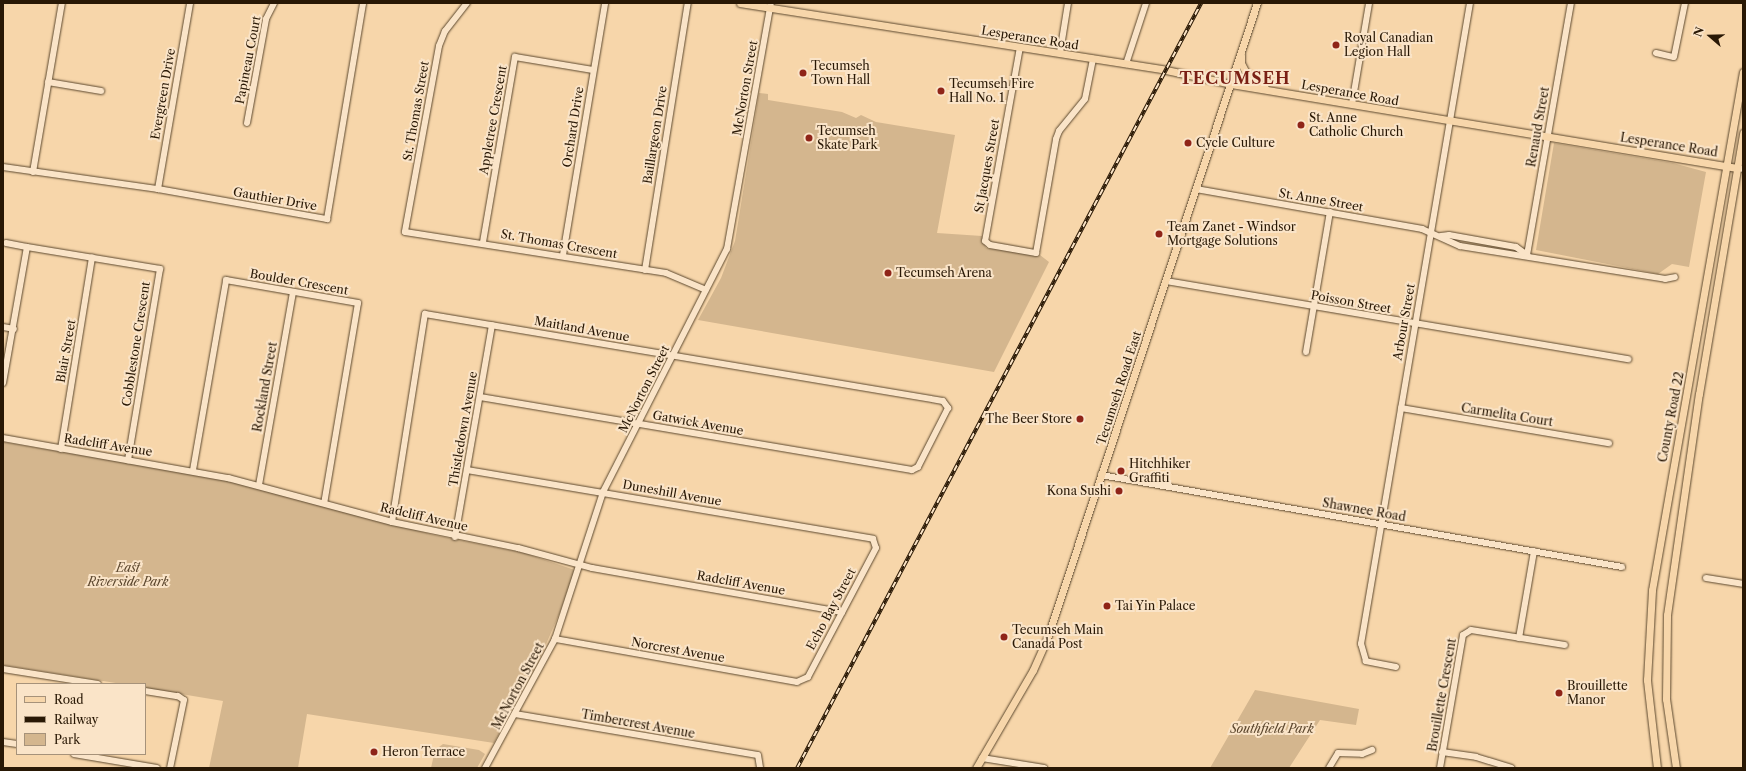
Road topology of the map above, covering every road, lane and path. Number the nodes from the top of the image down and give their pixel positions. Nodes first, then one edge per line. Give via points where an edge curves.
1 (62, 3) edge
2 (190, 3) edge
3 (274, 3) edge
4 (363, 3) edge
5 (468, 3) edge
6 (605, 3) edge
7 (688, 3) edge
8 (740, 3) edge
9 (1068, 3) edge
10 (1146, 3) edge
11 (1257, 3) edge
12 (1369, 3) edge
13 (1470, 3) edge
14 (1571, 3) edge
15 (1685, 3) edge
16 (771, 6) edge
17 (1020, 47) junction
18 (1242, 47) junction
19 (1656, 52) dead end
20 (1060, 53) junction
21 (1093, 59) junction
22 (1126, 64) junction
23 (594, 70) junction
24 (1743, 72) edge
25 (48, 82) junction
26 (1231, 84) junction
27 (1269, 90) junction
28 (101, 91) dead end
29 (1352, 104) junction
30 (1450, 121) junction
31 (247, 122) dead end
32 (1743, 132) edge
33 (1547, 138) junction
34 (1726, 166) junction
35 (3, 167) edge
36 (1740, 168) edge
37 (34, 172) junction
38 (158, 189) junction
39 (1196, 189) junction
40 (1330, 212) junction
41 (404, 232) joint
42 (1431, 232) junction
43 (483, 242) junction
44 (6, 243) dead end
45 (28, 246) junction
46 (563, 255) junction
47 (1527, 255) junction
48 (92, 258) junction
49 (645, 270) junction
50 (1676, 277) dead end
51 (1166, 281) junction
52 (706, 290) junction
53 (293, 292) junction
54 (1314, 307) junction
55 (492, 325) junction
56 (1415, 325) junction
57 (3, 327) edge
58 (14, 329) junction
59 (1306, 352) dead end
60 (674, 355) junction
61 (1628, 359) dead end
62 (3, 383) edge
63 (480, 397) junction
64 (1401, 408) junction
65 (638, 425) junction
66 (3, 438) edge
67 (1609, 443) dead end
68 (61, 449) junction
69 (128, 460) junction
70 (193, 470) junction
71 (467, 470) junction
72 (912, 470) joint
73 (1102, 475) junction
74 (259, 485) junction
75 (603, 492) junction
76 (324, 503) junction
77 (392, 522) junction
78 (1381, 524) junction
79 (455, 537) junction
80 (873, 539) joint
81 (1534, 551) junction
82 (580, 564) junction
83 (1622, 567) dead end
84 (1706, 578) dead end
85 (1743, 584) edge
86 (842, 612) junction
87 (1519, 638) junction
88 (555, 640) junction
89 (1565, 645) dead end
90 (1396, 667) dead end
91 (3, 669) edge
92 (797, 682) joint
93 (92, 683) edge
94 (146, 691) edge
95 (515, 714) junction
96 (3, 742) edge
97 (16, 744) edge
98 (1372, 750) dead end
99 (1442, 752) junction
100 (80, 755) edge
101 (982, 758) junction
102 (157, 768) edge
103 (170, 768) edge
104 (485, 768) edge
105 (760, 768) edge
106 (976, 768) edge
107 (1044, 768) edge
108 (1329, 768) edge
109 (1440, 768) edge
110 (1511, 768) edge
111 (1657, 768) edge
112 (1676, 768) edge

1 - 25 street
2 - 38 street, Evergreen Drive
3 - 31 street, Papineau Court via 266,19
4 - 38 street, Gauthier Drive via 327,219
5 - 41 street, St. Thomas Street via 445,31 439,46
6 - 23 street, Orchard Drive
7 - 49 street, Baillargeon Drive
8 - 16 main road, Lesperance Road
9 - 20 street
10 - 22 street
11 - 18 main road, Tecumseh Road East
12 - 29 street
13 - 30 street, Arbour Street
14 - 33 street, Renaud Street
15 - 19 street via 1674,57
16 - 17 main road, Lesperance Road
16 - 52 street, McNorton Street via 731,235 727,249
17 - 20 main road, Lesperance Road
17 - 21 street, St Jacques Street via 985,241 990,245 1036,253 1059,131 1085,99
18 - 26 main road, Tecumseh Road East
18 - 27 main road via 1241,63 1247,75
20 - 21 main road, Lesperance Road
21 - 22 main road, Lesperance Road
22 - 26 main road, Lesperance Road
23 - 43 street, Appletree Crescent via 515,57
23 - 46 street, Orchard Drive
24 - 34 main road, County Road 22
25 - 28 street
25 - 37 street
26 - 27 main road, Lesperance Road
26 - 39 main road, Tecumseh Road East
27 - 29 main road, Lesperance Road
29 - 30 main road, Lesperance Road
30 - 33 main road, Lesperance Road
30 - 42 street, Arbour Street
32 - 36 main road, County Road 22
33 - 34 main road, Lesperance Road
33 - 47 street, Renaud Street
34 - 36 main road, Lesperance Road
34 - 111 main road, County Road 22 via 1652,590 1647,680
35 - 37 street, Gauthier Drive
36 - 112 main road, County Road 22 via 1699,394 1667,615 1666,699
37 - 38 street, Gauthier Drive
39 - 40 street, St. Anne Street
39 - 51 main road, Tecumseh Road East
40 - 42 street, St. Anne Street
40 - 54 street
41 - 43 street, St. Thomas Crescent
42 - 47 street, St. Anne Street via 1460,246
42 - 56 street, Arbour Street
43 - 46 street, St. Thomas Crescent
44 - 45 street, Cobblestone Crescent
45 - 48 street, Cobblestone Crescent
45 - 58 street
46 - 49 street, St. Thomas Crescent
47 - 50 street, St. Anne Street via 1665,279
48 - 68 street, Blair Street
48 - 69 street, Cobblestone Crescent via 160,269
49 - 52 street, St. Thomas Crescent via 666,273
51 - 54 street, Poisson Street
51 - 73 main road, Tecumseh Road East
52 - 60 street, McNorton Street
53 - 70 street, Boulder Crescent via 226,280
53 - 74 street, Rockland Street
53 - 76 street, Boulder Crescent via 358,303
54 - 56 street, Poisson Street
54 - 59 street
55 - 60 street, Maitland Avenue
55 - 63 street, Thistledown Avenue
55 - 77 street, Maitland Avenue via 425,314
56 - 61 street, Poisson Street
56 - 64 street, Arbour Street
57 - 58 street
58 - 62 street
60 - 65 street, McNorton Street
60 - 72 street, Maitland Avenue via 943,401 948,408 918,467
63 - 65 street, Gatwick Avenue
63 - 71 street, Thistledown Avenue
64 - 67 street, Carmelita Court
64 - 78 street, Arbour Street
65 - 72 street, Gatwick Avenue
65 - 75 street, McNorton Street
66 - 68 street, Radcliff Avenue
68 - 69 street, Radcliff Avenue
69 - 70 street, Radcliff Avenue
70 - 74 street, Radcliff Avenue
71 - 75 street, Duneshill Avenue
71 - 79 street, Thistledown Avenue
73 - 78 street, Shawnee Road
73 - 101 main road, Tecumseh Road East via 1047,640 1033,670
74 - 76 street, Radcliff Avenue
75 - 80 street, Duneshill Avenue
75 - 82 street, McNorton Street
76 - 77 street, Radcliff Avenue
77 - 79 street, Radcliff Avenue
78 - 81 street, Shawnee Road
78 - 90 street, Arbour Street via 1361,644 1366,661
79 - 82 street, Radcliff Avenue via 518,548
80 - 86 street, Echo Bay Street via 876,548
81 - 83 street, Shawnee Road
81 - 87 street
82 - 86 street, Radcliff Avenue
82 - 88 street, McNorton Street
84 - 85 street
86 - 92 street, Echo Bay Street via 808,678
87 - 89 street, Brouillette Crescent
87 - 99 street, Brouillette Crescent via 1472,630 1463,635
88 - 92 street, Norcrest Avenue
88 - 95 street, McNorton Street
91 - 93 street
94 - 103 street via 178,696 184,700
95 - 104 street, McNorton Street
95 - 105 street, Timbercrest Avenue via 758,755
96 - 97 street
98 - 108 street via 1362,754 1338,753
99 - 109 street, Brouillette Crescent
99 - 110 street via 1476,757
100 - 102 street
101 - 106 main road, Tecumseh Road East
101 - 107 street

